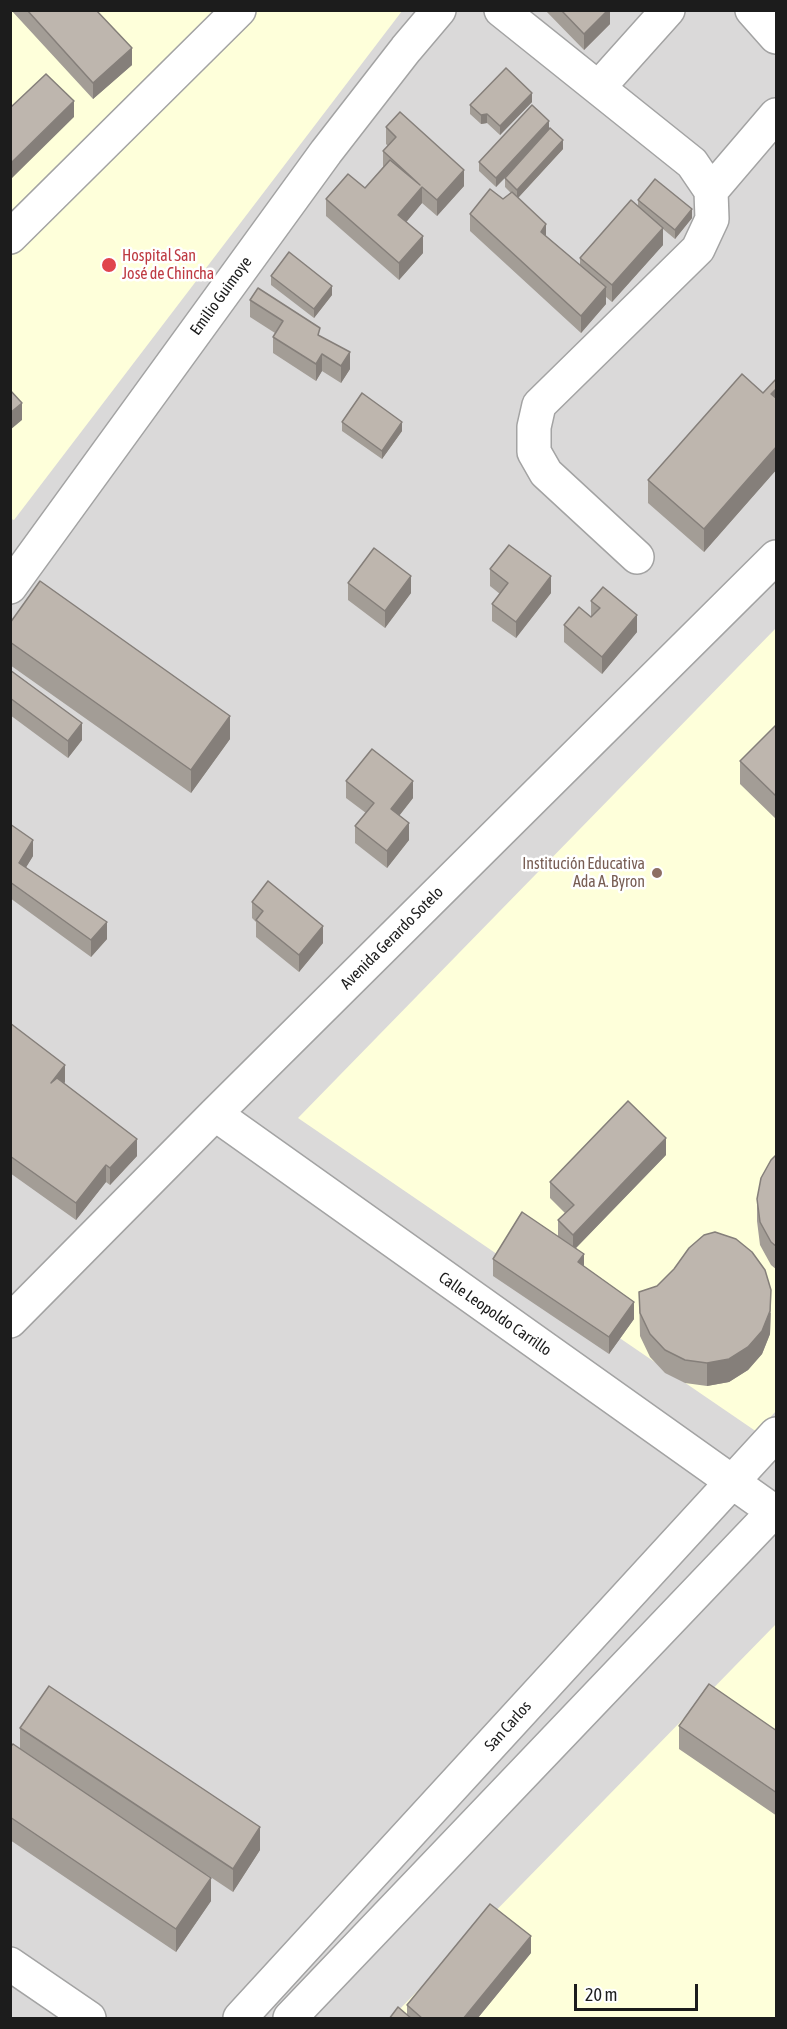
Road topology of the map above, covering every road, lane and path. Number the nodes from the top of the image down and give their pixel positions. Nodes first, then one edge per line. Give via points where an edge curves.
1 (239, 10) edge
2 (439, 10) edge
3 (501, 10) edge
4 (668, 10) edge
5 (752, 10) edge
6 (777, 37) edge
7 (599, 87) junction
8 (777, 115) edge
9 (711, 191) junction
10 (10, 237) edge
11 (637, 557) dead end
12 (777, 557) edge
13 (11, 586) edge
14 (215, 1114) junction
15 (10, 1321) edge
16 (777, 1434) edge
17 (731, 1482) junction
18 (776, 1511) edge
19 (10, 1964) edge
20 (89, 2019) edge
21 (240, 2019) edge
22 (290, 2019) edge

1 - 10 street
2 - 13 street, Emilio Guimoye via 326,152
3 - 7 street
4 - 7 street
5 - 6 street
7 - 9 street via 692,163
8 - 9 street
9 - 11 street via 712,219 698,249 539,405 534,427 534,452 546,473
12 - 14 street, Avenida Gerardo Sotelo
14 - 15 street, Avenida Gerardo Sotelo
14 - 17 street, Calle Leopoldo Carrillo
16 - 17 street, San Carlos
17 - 18 street, Calle Leopoldo Carrillo
17 - 21 street, San Carlos
18 - 22 street
19 - 20 street

